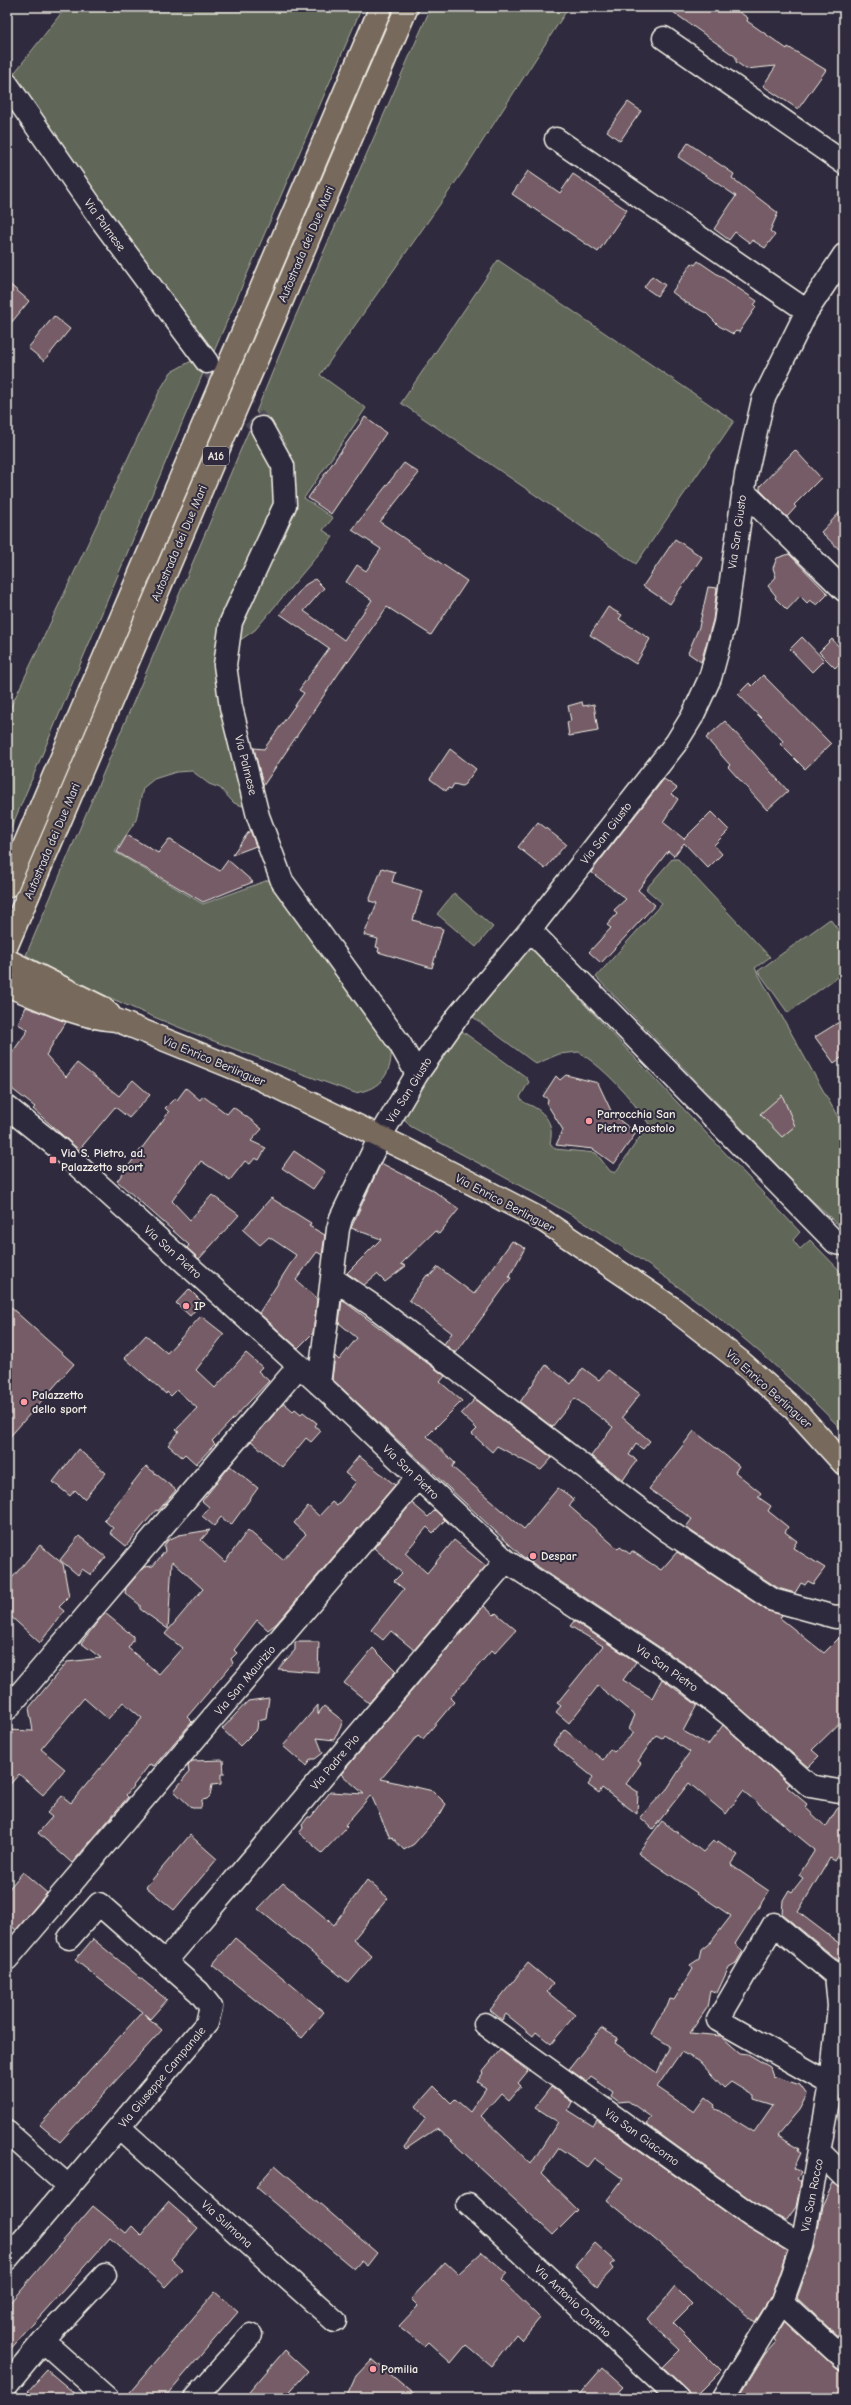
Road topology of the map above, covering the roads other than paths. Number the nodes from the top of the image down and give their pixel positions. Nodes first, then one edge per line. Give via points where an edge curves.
1 (381, 7) edge
2 (407, 7) edge
3 (664, 38) dead end
4 (7, 84) edge
5 (556, 139) dead end
6 (844, 163) edge
7 (844, 255) edge
8 (807, 311) junction
9 (207, 362) tunnel mouth
10 (262, 428) tunnel mouth
11 (743, 490) junction
12 (844, 590) edge
13 (7, 886) edge
14 (530, 930) junction
15 (7, 946) edge
16 (7, 960) edge
17 (7, 985) edge
18 (116, 1020) junction
19 (417, 1074) junction
20 (7, 1108) edge
21 (380, 1137) junction
22 (844, 1244) edge
23 (332, 1278) junction
24 (299, 1366) junction
25 (320, 1384) junction
26 (844, 1464) edge
27 (417, 1478) junction
28 (506, 1561) junction
29 (844, 1616) edge
30 (7, 1709) edge
31 (844, 1792) edge
32 (73, 1882) junction
33 (99, 1904) junction
34 (68, 1938) dead end
35 (7, 1960) edge
36 (165, 1962) junction
37 (840, 1978) edge
38 (485, 2024) dead end
39 (831, 2084) junction
40 (120, 2128) junction
41 (7, 2132) edge
42 (820, 2152) junction
43 (844, 2176) edge
44 (69, 2187) junction
45 (468, 2204) dead end
46 (802, 2246) junction
47 (9, 2254) edge
48 (105, 2274) dead end
49 (782, 2302) junction
50 (334, 2321) dead end
51 (251, 2335) dead end
52 (43, 2341) junction
53 (844, 2358) edge
54 (7, 2385) edge
55 (7, 2394) edge
56 (12, 2398) edge
57 (107, 2398) edge
58 (195, 2398) edge
59 (678, 2398) edge
60 (723, 2398) edge

1 - 13 main road, Autostrada dei Due Mari / A16
2 - 15 main road, Autostrada dei Due Mari / A16
3 - 6 street
4 - 9 street, Via Palmese via 97,214
5 - 8 street
7 - 8 street, Via San Giusto
8 - 11 street, Via San Giusto via 763,400
10 - 19 street, Via Palmese via 282,466 285,504 230,622 225,665 233,714 258,816 282,882 396,1038
11 - 12 street
11 - 14 street, Via San Giusto via 725,623 710,678 692,717 676,743
14 - 19 street, Via San Giusto via 458,1016
14 - 22 street via 836,1243
16 - 18 main road, Via Enrico Berlinguer via 101,1007
17 - 18 main road, Via Enrico Berlinguer via 64,1009 98,1019
18 - 21 main road, Via Enrico Berlinguer via 254,1076
19 - 21 street, Via San Giusto
20 - 24 street, Via San Pietro via 57,1146
21 - 23 street, Via San Giusto via 341,1218
21 - 26 main road, Via Enrico Berlinguer via 544,1221 671,1307 740,1361 789,1405
23 - 25 street, Via San Giusto
23 - 29 street via 375,1307 668,1531 773,1600 835,1617
24 - 25 street, Via San Pietro
24 - 30 street
25 - 27 street, Via San Pietro
27 - 28 street, Via San Pietro
27 - 32 street, Via San Maurizio
28 - 31 street, Via San Pietro via 683,1678 731,1716 810,1786
28 - 36 street, Via Padre Pio
32 - 33 street, Via Giuseppe Campanale
32 - 35 street, Via San Maurizio
33 - 34 street
33 - 36 street, Via Giuseppe Campanale
36 - 40 street, Via Giuseppe Campanale via 199,1992 211,2007 207,2023
37 - 39 street, Via San Rocco
37 - 39 street via 774,1924 718,2020
38 - 46 street, Via San Giacomo via 751,2215
39 - 42 street, Via San Rocco
40 - 44 street, Via Giuseppe Campanale
40 - 50 street, Via Sulmona
41 - 44 street
42 - 43 street
42 - 46 street, Via San Rocco
44 - 47 street, Via Giuseppe Campanale
45 - 59 street, Via Antonio Oratino
46 - 49 street, Via San Rocco
48 - 52 street
49 - 53 street
49 - 60 street, Via San Rocco
51 - 58 street
52 - 54 street
52 - 57 street
55 - 56 street

